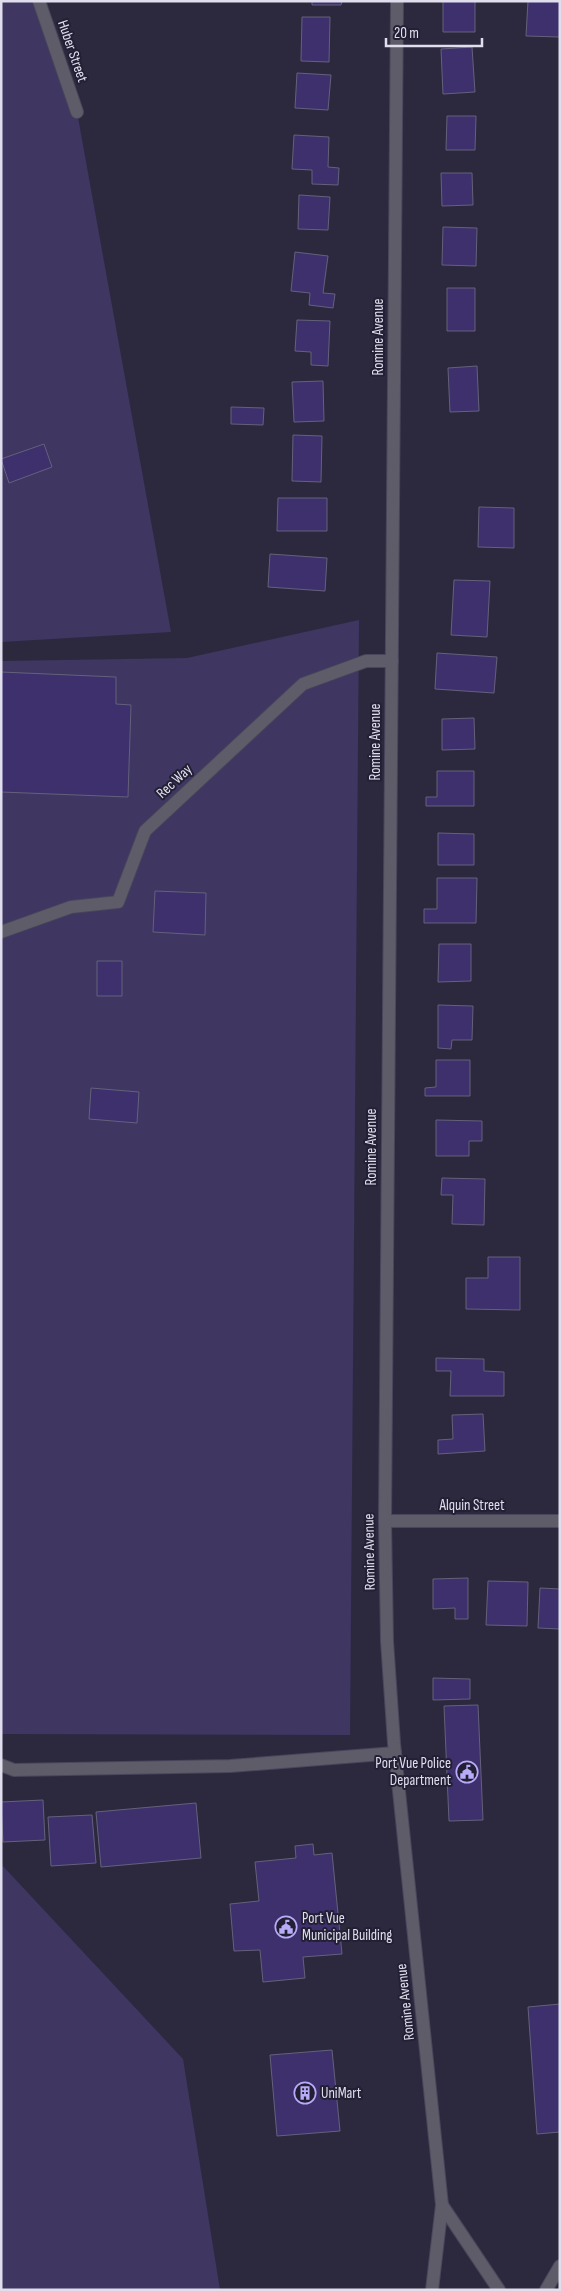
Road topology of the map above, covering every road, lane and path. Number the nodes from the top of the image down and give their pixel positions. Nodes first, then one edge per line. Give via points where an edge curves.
1 (39, 1) edge
2 (397, 1) edge
3 (77, 112) dead end
4 (392, 661) junction
5 (1, 932) edge
6 (560, 1521) edge
7 (384, 1522) junction
8 (395, 1753) junction
9 (1, 1765) edge
10 (442, 2205) junction
11 (560, 2266) edge
12 (432, 2290) edge
13 (498, 2290) edge
14 (546, 2290) edge

1 - 3 street, Huber Street
2 - 4 street, Romine Avenue
4 - 5 street, Rec Way via 366,661 303,684 145,831 118,902 71,908
4 - 7 street, Romine Avenue
6 - 7 street, Alquin Street
7 - 8 street, Romine Avenue via 387,1641
8 - 9 street via 230,1766 14,1770
8 - 10 street, Romine Avenue
10 - 12 street, Romine Avenue
10 - 13 street
11 - 14 street

